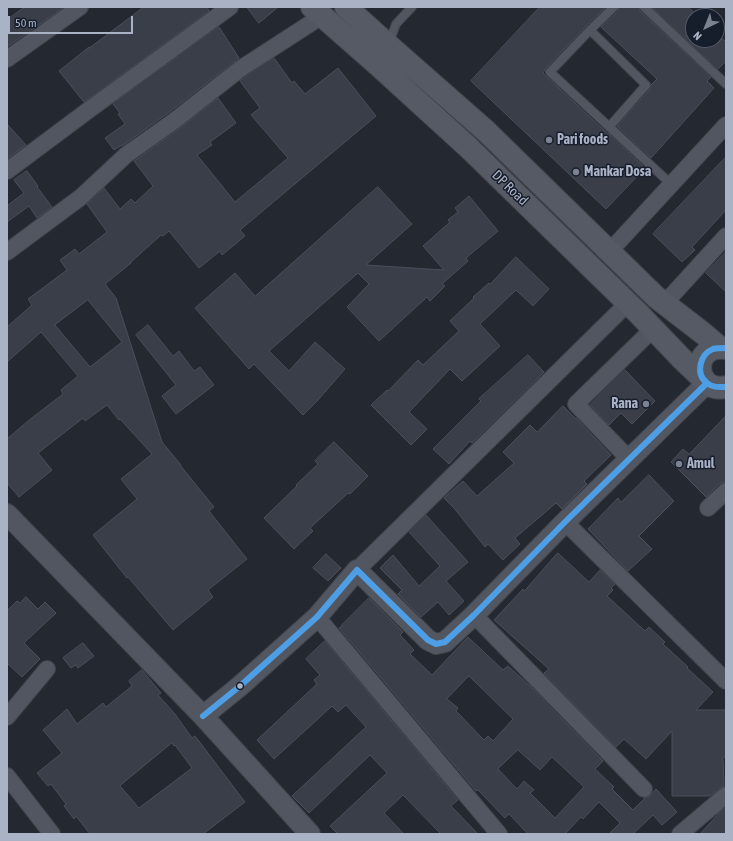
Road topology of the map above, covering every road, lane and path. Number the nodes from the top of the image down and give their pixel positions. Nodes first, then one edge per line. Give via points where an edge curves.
1 (80, 7) edge
2 (230, 7) edge
3 (346, 7) edge
4 (412, 7) edge
5 (614, 7) edge
6 (644, 7) edge
7 (317, 12) edge
8 (590, 30) junction
9 (388, 45) junction
10 (7, 59) edge
11 (726, 84) edge
12 (726, 125) edge
13 (609, 127) junction
14 (7, 171) edge
15 (671, 184) junction
16 (726, 236) edge
17 (7, 252) edge
18 (609, 252) junction
19 (628, 303) junction
20 (664, 304) junction
21 (653, 329) junction
22 (722, 348) edge
23 (711, 382) edge
24 (630, 459) junction
25 (726, 491) edge
26 (708, 508) dead end
27 (7, 514) edge
28 (565, 522) junction
29 (357, 570) junction
30 (474, 615) junction
31 (317, 617) junction
32 (47, 670) dead end
33 (726, 681) edge
34 (7, 716) edge
35 (203, 716) junction
36 (7, 776) edge
37 (644, 789) dead end
38 (726, 795) edge
39 (52, 834) edge
40 (310, 834) edge
41 (499, 834) edge
42 (680, 834) edge

1 - 10 street
2 - 14 street
3 - 9 main road, DP Road
4 - 9 lane via 396,24
5 - 8 lane
6 - 11 lane
7 - 17 street via 126,155 81,197
7 - 19 main road, DP Road via 470,148
8 - 13 lane via 646,85
8 - 13 lane via 550,72
9 - 18 main road, DP Road via 486,131
12 - 15 street
13 - 15 lane
15 - 18 street
16 - 20 street
18 - 20 main road, DP Road
19 - 21 main road, DP Road
19 - 29 street
20 - 22 main road, DP Road
21 - 23 main road, DP Road via 682,359
21 - 24 street via 576,404
22 - 23 main road via 710,350 700,362 699,369
23 - 24 street
24 - 28 street
25 - 26 street
27 - 35 street
28 - 30 street
28 - 33 street
29 - 30 street via 428,640 436,644 445,642
29 - 31 street
30 - 37 street
31 - 35 street
31 - 41 street
32 - 34 street
35 - 40 street
36 - 39 street
38 - 42 street

